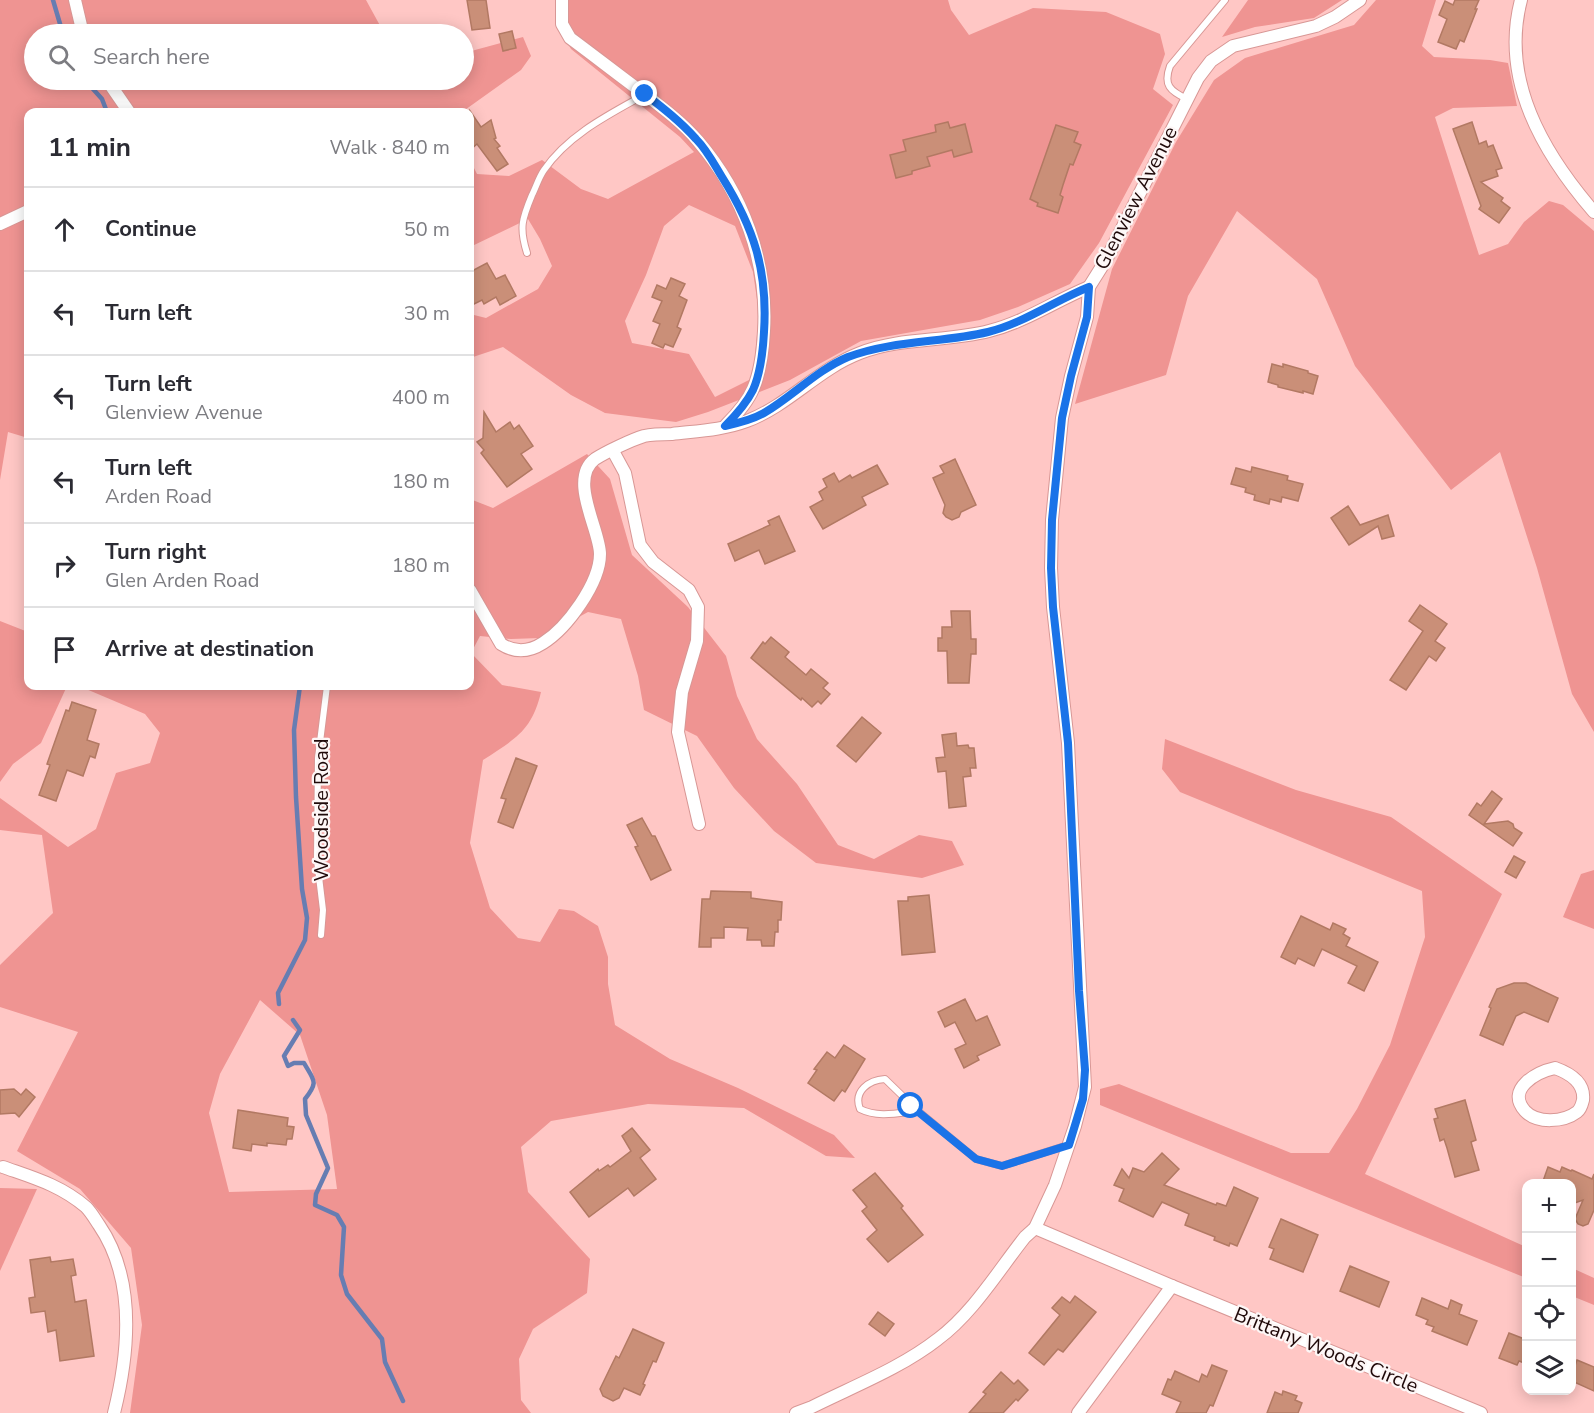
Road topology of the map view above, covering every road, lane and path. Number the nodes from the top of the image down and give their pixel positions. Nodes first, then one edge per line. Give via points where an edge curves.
1 (75, 0) edge
2 (562, 0) edge
3 (1225, 0) edge
4 (1360, 0) edge
5 (1521, 0) edge
6 (81, 24) edge
7 (114, 90) edge
8 (645, 94) junction
9 (1187, 99) junction
10 (126, 108) edge
11 (24, 212) edge
12 (1594, 212) edge
13 (0, 224) edge
14 (527, 253) dead end
15 (1089, 287) junction
16 (725, 426) junction
17 (613, 451) junction
18 (474, 598) edge
19 (326, 690) edge
20 (699, 824) dead end
21 (321, 935) dead end
22 (1582, 1106) junction
23 (918, 1111) junction
24 (1594, 1112) edge
25 (1069, 1145) junction
26 (3, 1167) dead end
27 (1035, 1228) junction
28 (1172, 1287) junction
29 (114, 1413) edge
30 (796, 1413) edge
31 (1078, 1413) edge
32 (1481, 1413) edge

1 - 6 street
2 - 8 street via 562,24 570,38
3 - 9 lane via 1170,66 1169,87
4 - 9 street, Glenview Avenue via 1316,26 1224,50 1198,78
5 - 12 street via 1515,40 1519,84 1544,143
7 - 10 street
8 - 14 lane via 584,130 543,172 523,216 521,234
8 - 16 street via 671,114 710,157 749,224 755,242 763,277 763,348 753,389
9 - 15 street, Glenview Avenue
11 - 13 street
15 - 16 street via 988,332 863,351 828,369 763,414
15 - 25 street, Glenview Avenue via 1087,317 1062,418 1051,544 1053,607 1068,743 1085,1070 1083,1099
16 - 17 street via 645,436
17 - 18 street via 593,460 587,472 584,489 599,545 597,571 564,626 538,646 526,651 509,649 495,637
17 - 20 street via 625,473 640,545 652,562 689,590 698,607 697,641 682,692 678,732
19 - 21 lane, Woodside Road via 318,758
22 - 22 street via 1584,1093 1577,1080 1555,1068 1528,1079 1519,1094 1524,1110 1536,1119 1567,1117
22 - 24 street
23 - 23 lane via 885,1079 859,1092 857,1101 867,1112 884,1115
23 - 25 lane via 976,1159 1002,1166
25 - 27 street, Glenview Avenue
26 - 29 street via 55,1185 88,1209 115,1254 126,1314 126,1350
27 - 28 street, Brittany Woods Circle
27 - 30 street, Glenview Avenue via 939,1339 909,1359
28 - 31 street
28 - 32 street, Brittany Woods Circle

